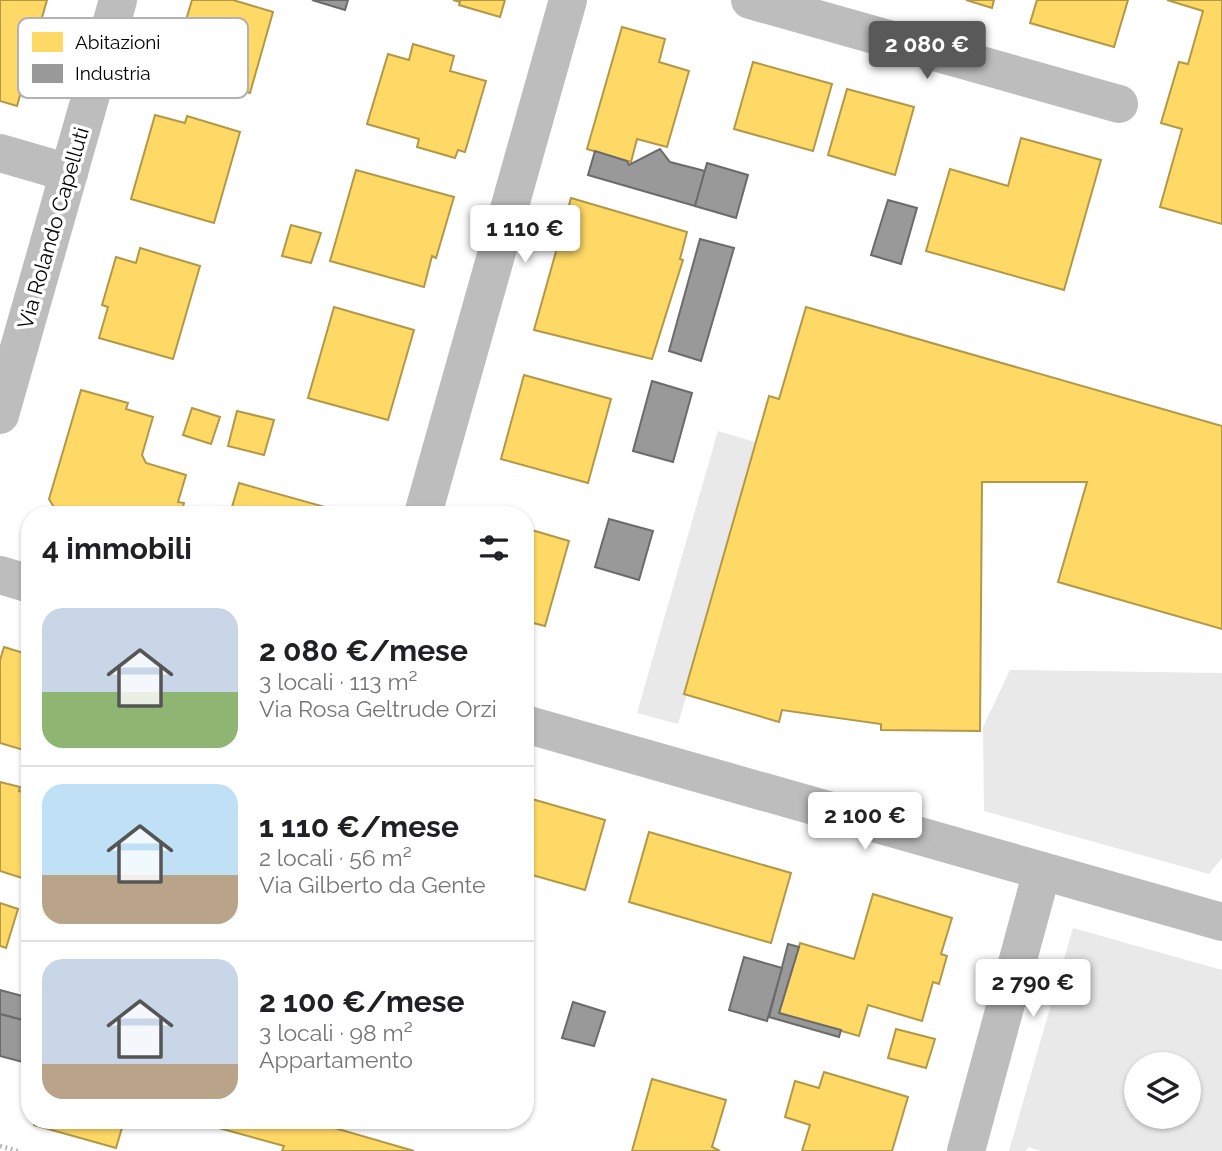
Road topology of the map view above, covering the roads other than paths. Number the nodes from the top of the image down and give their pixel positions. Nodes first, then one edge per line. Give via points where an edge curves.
1 (118, 0) edge
2 (568, 0) edge
3 (750, 0) edge
4 (113, 18) edge
5 (90, 98) edge
6 (1119, 104) dead end
7 (0, 153) edge
8 (69, 173) junction
9 (0, 415) edge
10 (426, 506) edge
11 (0, 575) edge
12 (21, 581) edge
13 (534, 727) edge
14 (1042, 871) junction
15 (1222, 922) edge
16 (966, 1151) edge

1 - 4 street, Via Rolando Capelluti
2 - 10 street
3 - 6 street
5 - 8 street, Via Rolando Capelluti
7 - 8 street
8 - 9 street, Via Rolando Capelluti
11 - 12 street
13 - 14 street
14 - 15 street
14 - 16 street

